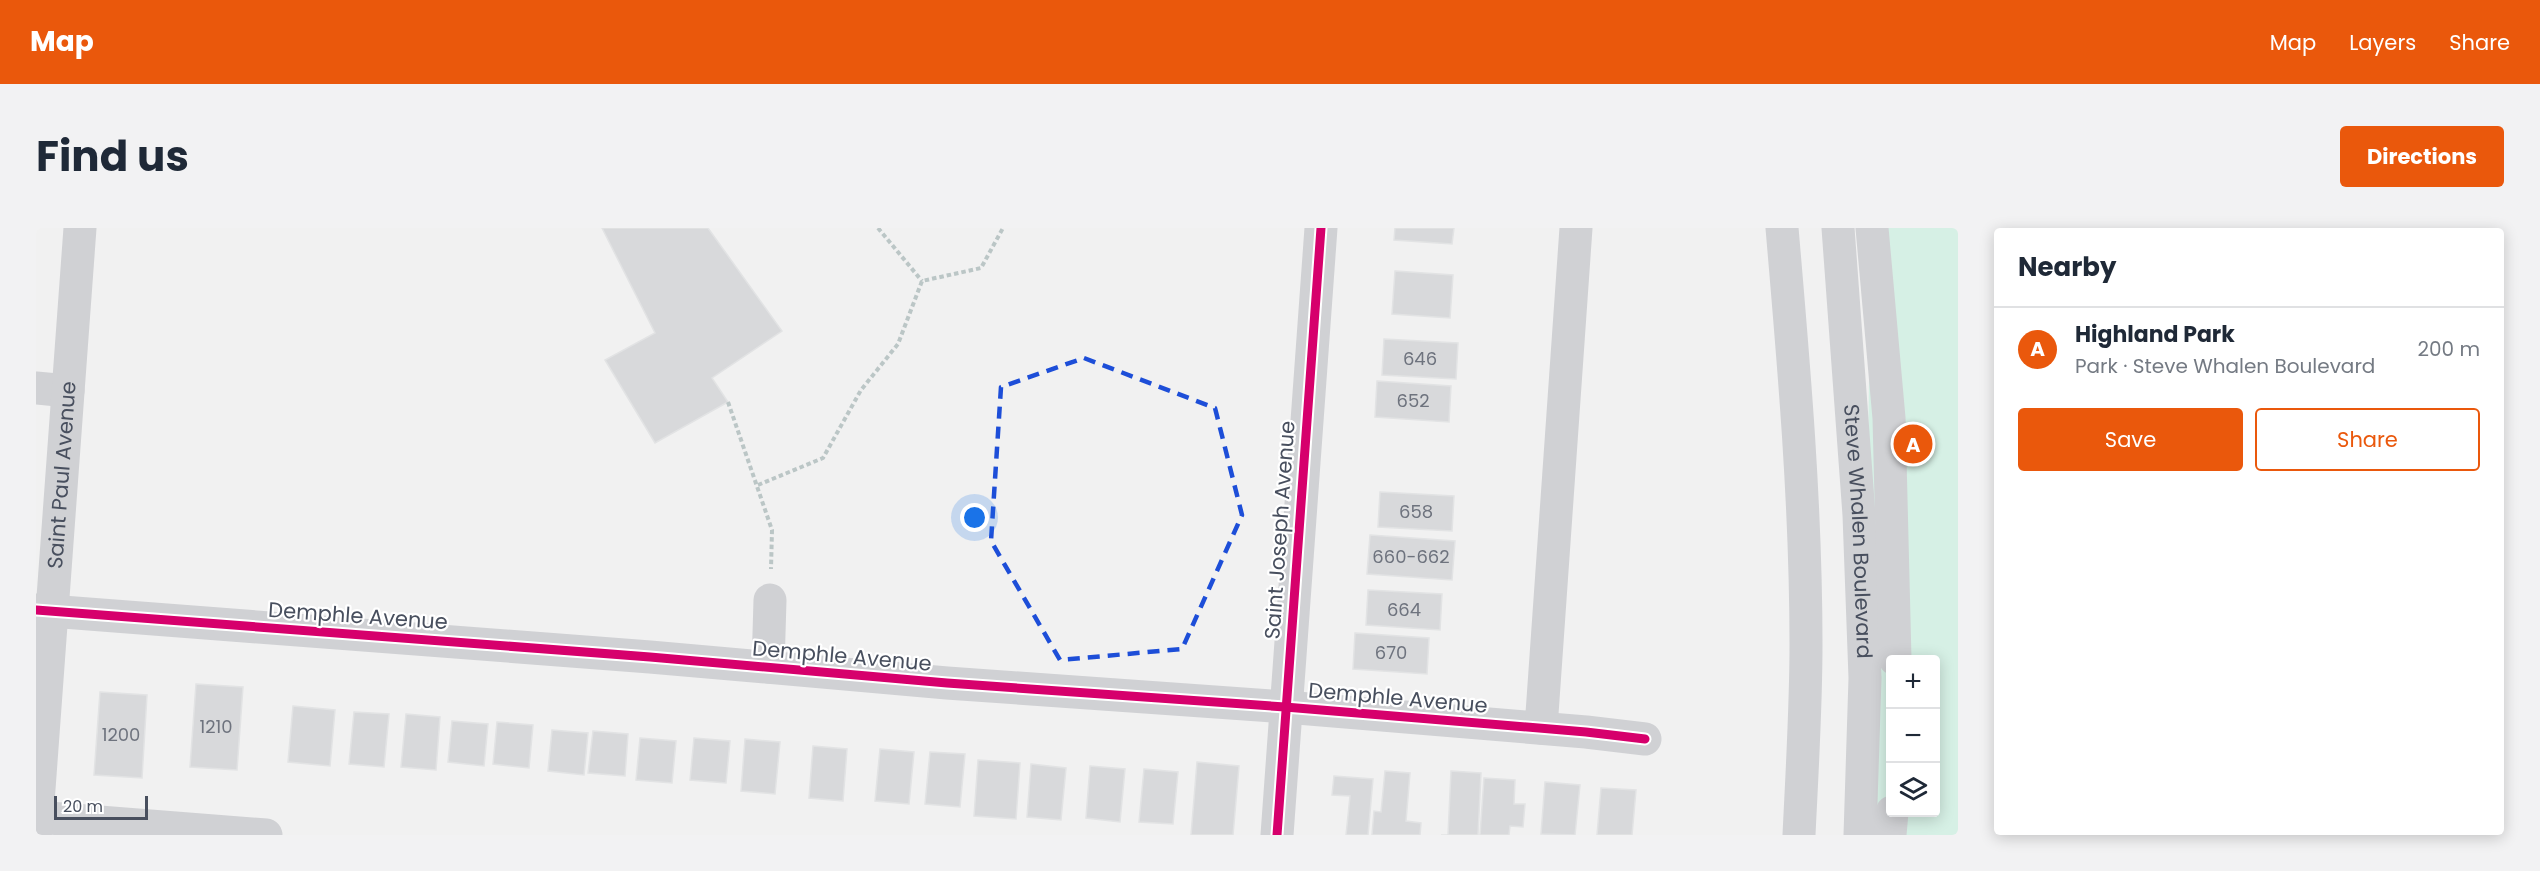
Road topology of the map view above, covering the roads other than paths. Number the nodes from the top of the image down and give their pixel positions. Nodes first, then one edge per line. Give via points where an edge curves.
1 (80, 228) edge
2 (1321, 228) edge
3 (1576, 228) edge
4 (1782, 228) edge
5 (1838, 228) edge
6 (1872, 228) edge
7 (36, 388) edge
8 (68, 391) junction
9 (770, 600) road end
10 (44, 610) edge
11 (1895, 655) edge
12 (768, 667) junction
13 (1285, 707) junction
14 (1541, 728) junction
15 (1645, 739) dead end
16 (1892, 817) edge
17 (36, 821) edge
18 (266, 835) edge
19 (1277, 835) edge
20 (1799, 835) edge
21 (1860, 835) edge
22 (1890, 835) edge

1 - 8 street, Saint Paul Avenue
2 - 13 street, Saint Joseph Avenue
3 - 14 street
4 - 20 street via 1804,529 1806,646
5 - 21 street, Steve Whalen Boulevard via 1859,514 1865,678
6 - 11 street via 1888,418
7 - 8 street
8 - 10 street, Saint Paul Avenue
9 - 12 street
10 - 12 street, Demphle Avenue
10 - 17 street, Saint Paul Avenue
12 - 13 street, Demphle Avenue
13 - 14 street, Demphle Avenue
13 - 19 street, Saint Joseph Avenue
14 - 15 street, Demphle Avenue
16 - 22 street
17 - 18 street

